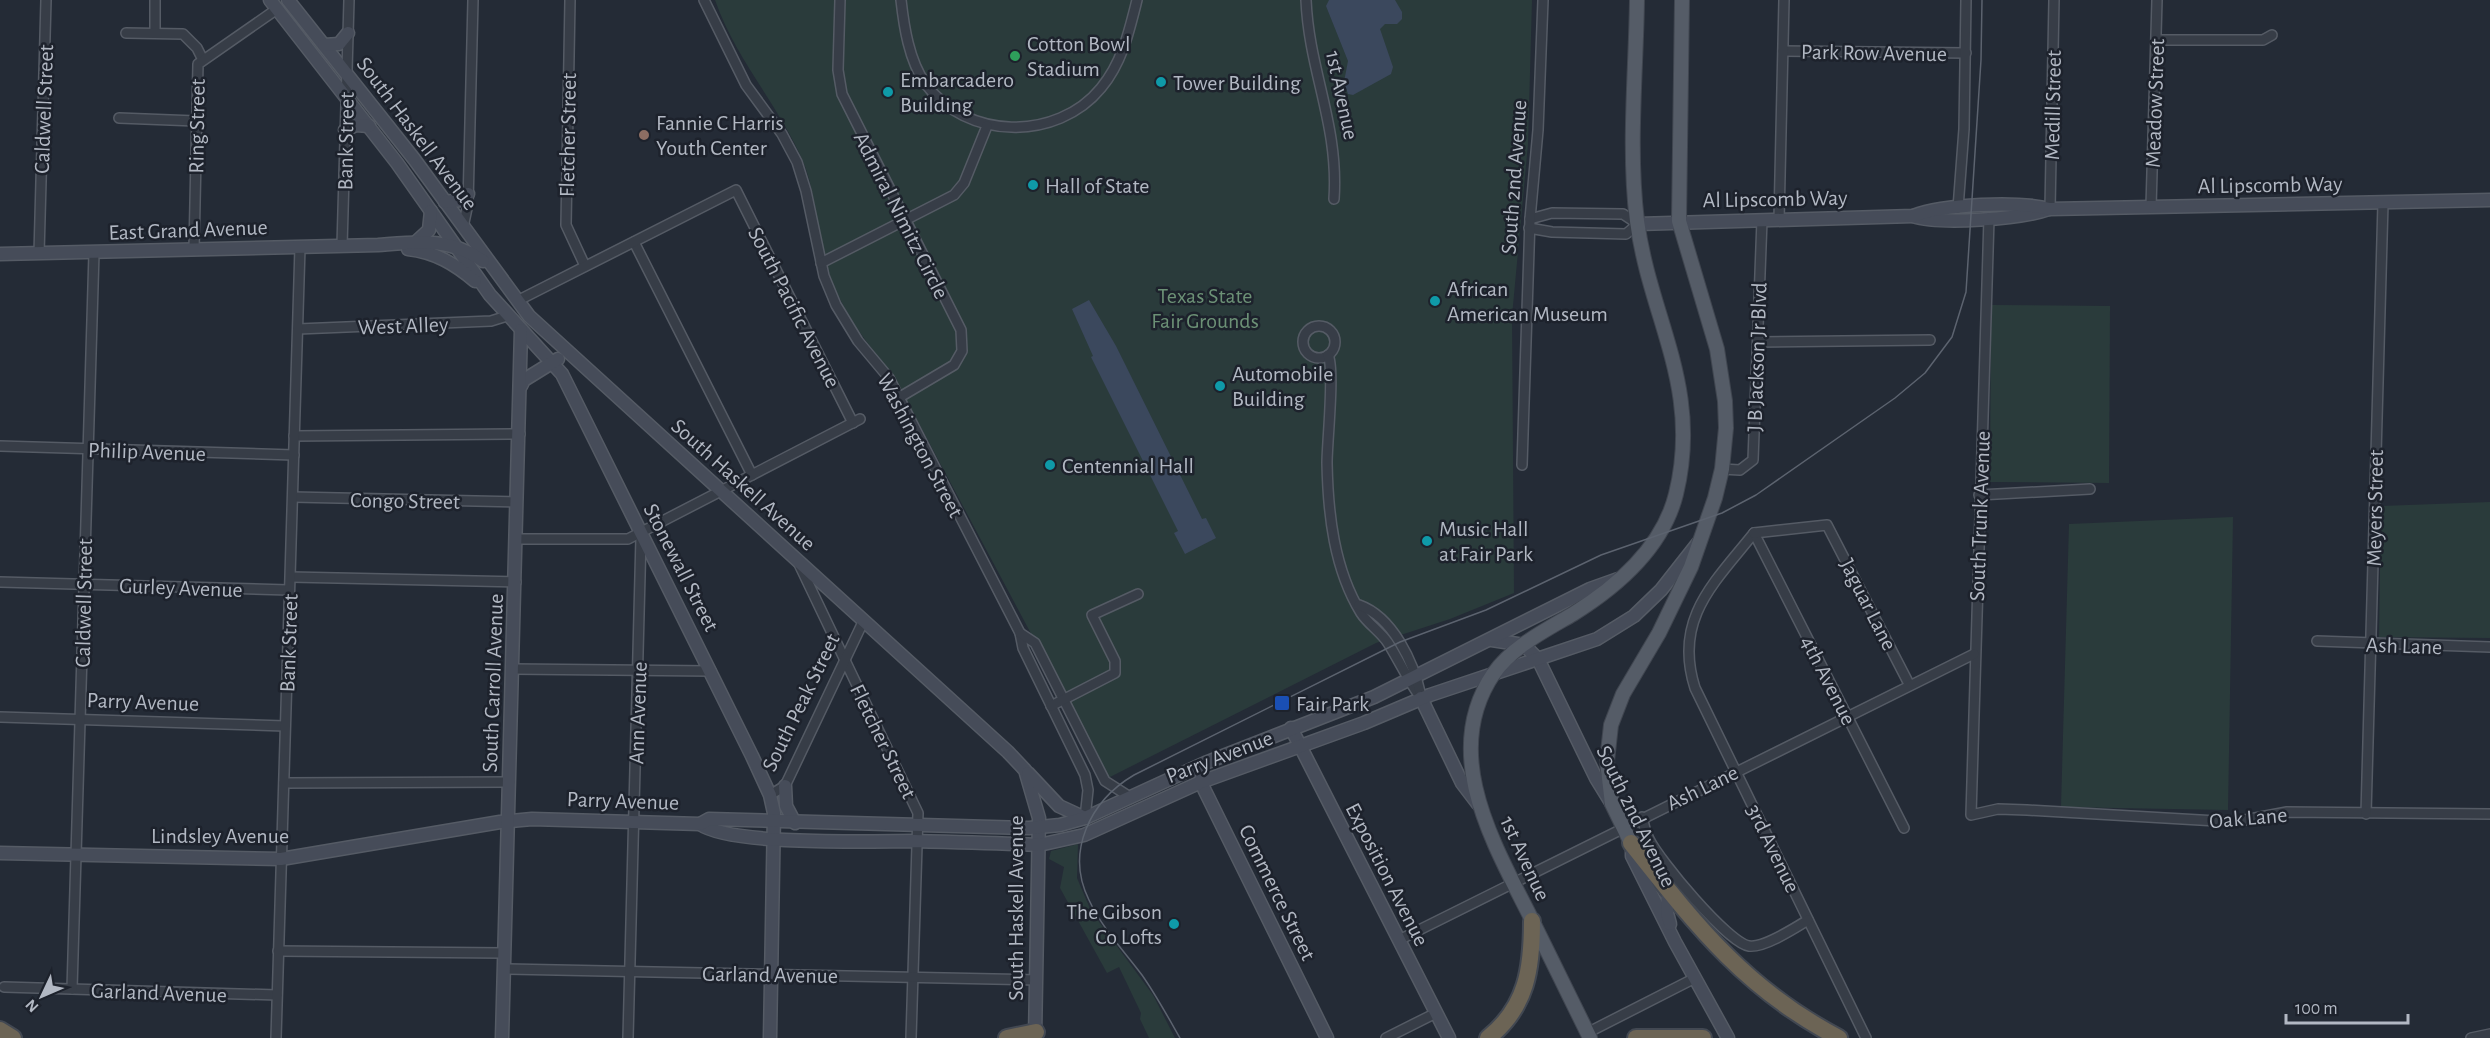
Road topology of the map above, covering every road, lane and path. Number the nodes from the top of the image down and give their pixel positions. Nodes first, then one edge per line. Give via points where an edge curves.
1 (46, 0) edge
2 (155, 0) edge
3 (288, 0) edge
4 (349, 0) edge
5 (473, 0) edge
6 (570, 0) edge
7 (704, 0) edge
8 (840, 0) edge
9 (901, 0) edge
10 (1137, 0) edge
11 (1306, 0) edge
12 (1543, 0) edge
13 (1637, 0) edge
14 (1682, 0) edge
15 (1784, 0) edge
16 (1966, 0) edge
17 (2054, 0) edge
18 (2157, 0) edge
19 (274, 4) edge
20 (126, 33) dead end
21 (155, 33) junction
22 (348, 33) junction
23 (2272, 35) dead end
24 (2156, 40) junction
25 (324, 45) junction
26 (1783, 51) junction
27 (1966, 53) junction
28 (203, 60) junction
29 (346, 73) junction
30 (346, 96) junction
31 (119, 118) dead end
32 (196, 121) junction
33 (369, 126) junction
34 (987, 126) junction
35 (345, 130) junction
36 (468, 194) junction
37 (1334, 199) dead end
38 (2490, 200) edge
39 (445, 202) junction
40 (2383, 203) junction
41 (2151, 207) junction
42 (1958, 208) junction
43 (2050, 209) junction
44 (431, 211) junction
45 (1913, 216) junction
46 (1989, 218) junction
47 (905, 220) junction
48 (1762, 220) junction
49 (1779, 220) junction
50 (1679, 221) junction
51 (1529, 223) junction
52 (1638, 224) junction
53 (463, 227) junction
54 (416, 242) junction
55 (634, 242) junction
56 (453, 244) junction
57 (378, 245) junction
58 (342, 246) junction
59 (300, 248) junction
60 (194, 249) junction
61 (94, 253) junction
62 (0, 254) edge
63 (39, 254) junction
64 (438, 256) junction
65 (821, 263) junction
66 (585, 266) junction
67 (491, 267) junction
68 (490, 295) junction
69 (517, 302) junction
70 (507, 316) junction
71 (298, 329) junction
72 (521, 330) junction
73 (1930, 340) dead end
74 (1758, 342) junction
75 (568, 353) junction
76 (1328, 355) dead end
77 (554, 362) junction
78 (521, 386) junction
79 (900, 397) junction
80 (520, 434) junction
81 (294, 436) junction
82 (0, 446) edge
83 (86, 448) junction
84 (294, 456) junction
85 (1522, 465) dead end
86 (1722, 469) junction
87 (752, 475) junction
88 (2090, 489) dead end
89 (720, 491) junction
90 (1979, 495) junction
91 (292, 497) junction
92 (518, 502) junction
93 (641, 532) junction
94 (1754, 533) junction
95 (1702, 538) junction
96 (517, 539) junction
97 (799, 562) junction
98 (291, 577) junction
99 (1623, 577) junction
100 (0, 582) edge
101 (516, 582) junction
102 (83, 584) junction
103 (289, 590) junction
104 (1138, 594) dead end
105 (863, 622) junction
106 (1020, 633) junction
107 (1490, 640) junction
108 (2317, 641) dead end
109 (2371, 644) junction
110 (1524, 645) junction
111 (2490, 647) edge
112 (1974, 654) junction
113 (1538, 659) junction
114 (845, 660) junction
115 (513, 669) junction
116 (639, 671) junction
117 (711, 671) junction
118 (1495, 672) junction
119 (1412, 678) junction
120 (1909, 684) junction
121 (1421, 698) junction
122 (1063, 700) junction
123 (1051, 706) junction
124 (1847, 715) junction
125 (0, 717) edge
126 (80, 720) junction
127 (285, 726) junction
128 (1291, 728) junction
129 (1300, 747) junction
130 (1205, 763) junction
131 (1024, 770) junction
132 (1736, 770) junction
133 (510, 782) junction
134 (1201, 782) junction
135 (284, 783) junction
136 (784, 786) junction
137 (770, 795) junction
138 (1130, 797) junction
139 (1479, 804) junction
140 (1612, 804) junction
141 (2366, 814) junction
142 (2490, 814) edge
143 (1971, 815) joint
144 (1642, 817) junction
145 (1085, 818) junction
146 (508, 820) junction
147 (633, 821) junction
148 (774, 822) junction
149 (795, 823) junction
150 (700, 824) junction
151 (918, 825) junction
152 (1623, 826) junction
153 (1039, 827) junction
154 (1904, 828) dead end
155 (774, 838) junction
156 (916, 841) junction
157 (1631, 843) junction
158 (1039, 845) junction
159 (0, 853) edge
160 (75, 855) junction
161 (281, 859) junction
162 (1513, 882) junction
163 (1668, 890) junction
164 (1532, 921) junction
165 (1808, 921) junction
166 (1399, 940) junction
167 (1675, 942) junction
168 (278, 951) junction
169 (504, 953) junction
170 (504, 969) junction
171 (630, 972) junction
172 (772, 974) junction
173 (913, 978) junction
174 (1695, 978) junction
175 (1037, 980) junction
176 (4, 987) dead end
177 (72, 989) junction
178 (277, 995) junction
179 (1436, 1013) junction
180 (0, 1030) edge
181 (2490, 1034) edge
182 (1035, 1035) edge
183 (1588, 1036) edge
184 (13, 1038) edge
185 (276, 1038) edge
186 (502, 1038) edge
187 (628, 1038) edge
188 (770, 1038) edge
189 (911, 1038) edge
190 (1007, 1038) edge
191 (1327, 1038) edge
192 (1386, 1038) edge
193 (1449, 1038) edge
194 (1489, 1038) edge
195 (1635, 1038) edge
196 (1703, 1038) edge
197 (1728, 1038) edge
198 (1839, 1038) edge
199 (1866, 1038) edge
200 (2471, 1038) edge

1 - 63 street, Caldwell Street
2 - 21 street
3 - 25 main road, South Haskell Avenue
4 - 22 street, Bank Street
5 - 36 street
6 - 66 street, Fletcher Street via 566,225
7 - 65 street, Washington Street via 736,68 797,162
8 - 47 street, Admiral Nimitz Circle via 838,70 842,94
9 - 34 street via 907,36 923,80 944,103
10 - 34 street via 1115,68 1092,97 1070,113 1046,122 1018,128
11 - 37 street, 1st Avenue via 1310,44 1332,131
12 - 51 street, South 2nd Avenue via 1538,130
13 - 52 main road via 1634,170
14 - 50 main road
15 - 26 street
16 - 27 street
17 - 43 street, Medill Street
18 - 24 street, Meadow Street
19 - 28 street, Ring Street
19 - 30 main road, South Haskell Avenue
20 - 21 street
21 - 28 street via 186,36
22 - 25 main road via 339,44
22 - 29 street, Bank Street
23 - 24 street via 2263,40
24 - 41 street, Meadow Street
25 - 29 main road, South Haskell Avenue
26 - 27 street, Park Row Avenue
26 - 49 street
27 - 42 street
28 - 32 street, Ring Street via 198,64
29 - 30 street, Bank Street
29 - 39 main road, South Haskell Avenue
30 - 33 main road, South Haskell Avenue
30 - 35 street, Bank Street
31 - 32 street
32 - 60 street, Ring Street
33 - 35 main road via 356,125
33 - 44 main road, South Haskell Avenue
34 - 47 street via 954,195
35 - 58 street, Bank Street
36 - 39 main road via 461,200
36 - 53 street
38 - 40 main road, Al Lipscomb Way
39 - 53 main road, South Haskell Avenue
40 - 41 main road, Al Lipscomb Way
40 - 109 street, Meyers Street
41 - 43 main road, Al Lipscomb Way
42 - 43 main road, Al Lipscomb Way via 2032,205
42 - 45 main road, Al Lipscomb Way
43 - 46 main road, Al Lipscomb Way
44 - 54 main road via 429,230
44 - 56 main road, South Haskell Avenue
45 - 46 main road, Al Lipscomb Way via 1926,221
45 - 49 main road, Al Lipscomb Way
46 - 90 street, South Trunk Avenue
47 - 65 street
47 - 79 street, Admiral Nimitz Circle via 961,330 962,351 954,365
48 - 49 main road, Al Lipscomb Way
48 - 50 main road, Al Lipscomb Way
48 - 74 street, J B Jackson Jr Blvd
50 - 52 main road, Al Lipscomb Way
50 - 86 main road via 1722,377 1726,428
51 - 52 street via 1552,213 1623,214
51 - 52 street via 1551,232 1626,234
51 - 85 street, South 2nd Avenue
52 - 99 main road via 1680,386 1683,443 1676,494 1668,518 1653,543
53 - 56 main road
53 - 67 main road, South Haskell Avenue
54 - 56 main road, East Grand Avenue
54 - 57 main road, East Grand Avenue
55 - 66 street
55 - 87 street
55 - 87 street, South Pacific Avenue via 736,190 856,421
56 - 64 main road
56 - 67 main road
56 - 68 main road, South Haskell Avenue
57 - 58 main road, East Grand Avenue
57 - 64 main road, East Grand Avenue
58 - 59 main road, East Grand Avenue
59 - 60 main road, East Grand Avenue
59 - 71 street, Bank Street
60 - 61 main road, East Grand Avenue
61 - 63 main road, East Grand Avenue
61 - 83 street, Caldwell Street
62 - 63 main road, East Grand Avenue
64 - 68 main road, East Grand Avenue
65 - 79 street, Washington Street via 845,323
66 - 69 street
67 - 69 main road, South Haskell Avenue
68 - 70 main road, South Haskell Avenue
69 - 75 main road, South Haskell Avenue
70 - 71 street, West Alley via 491,321
70 - 72 main road, South Haskell Avenue
71 - 81 street, Bank Street
72 - 77 main road, Stonewall Street
72 - 78 main road, South Carroll Avenue
73 - 74 street
74 - 86 street, J B Jackson Jr Blvd via 1753,460 1740,470
75 - 77 main road
75 - 89 main road, South Haskell Avenue
76 - 119 street, 1st Avenue via 1332,369 1329,508 1342,569 1359,604 1397,638
77 - 78 main road via 524,380
77 - 93 main road, Stonewall Street
78 - 80 main road, South Carroll Avenue
79 - 106 street, Washington Street
80 - 81 street
80 - 92 main road, South Carroll Avenue
81 - 84 street, Bank Street
82 - 83 street, Philip Avenue
83 - 84 street, Philip Avenue
83 - 102 street, Caldwell Street
84 - 91 street, Bank Street
86 - 95 main road
87 - 89 street
88 - 90 street
89 - 93 street
89 - 97 main road, South Haskell Avenue
90 - 112 street, South Trunk Avenue
91 - 92 street, Congo Street
91 - 98 street, Bank Street
92 - 96 main road, South Carroll Avenue
93 - 96 street via 628,539
93 - 116 street, Ann Avenue
93 - 117 main road, Stonewall Street
94 - 120 street, Jaguar Lane via 1827,525
94 - 124 street, 4th Avenue
94 - 132 street, 3rd Avenue via 1700,602 1688,644 1695,688
95 - 113 main road, Parry Avenue via 1662,590 1634,616 1597,639
95 - 140 main road via 1684,585 1613,716 1607,761
96 - 101 main road, South Carroll Avenue
97 - 105 main road, South Haskell Avenue
97 - 114 street, Fletcher Street
98 - 101 street
98 - 103 street, Bank Street
99 - 107 main road, Parry Avenue via 1590,589
99 - 110 main road via 1597,599
100 - 102 street, Gurley Avenue
101 - 115 main road, South Carroll Avenue
102 - 103 street, Gurley Avenue
102 - 126 street, Caldwell Street
103 - 127 street, Bank Street
104 - 122 street via 1092,615 1115,662 1115,673
105 - 114 street, South Peak Street
105 - 131 main road, South Haskell Avenue
106 - 122 street, Washington Street via 1035,643
106 - 123 street, Washington Street via 1023,648
107 - 110 main road
107 - 119 main road, Parry Avenue
108 - 109 street, Ash Lane
109 - 111 street, Ash Lane
109 - 141 street, Meyers Street
110 - 113 main road, South 2nd Avenue
110 - 118 main road
112 - 120 street, Ash Lane
112 - 143 street, South Trunk Avenue
113 - 118 main road, Parry Avenue
113 - 140 main road, South 2nd Avenue
114 - 136 street, South Peak Street
114 - 151 street, Fletcher Street via 918,813
115 - 116 street
115 - 133 main road, South Carroll Avenue
116 - 117 street
116 - 147 street, Ann Avenue
117 - 137 main road, Stonewall Street
118 - 121 main road, Parry Avenue
118 - 139 main road via 1472,729 1470,750
119 - 121 street, 1st Avenue
119 - 128 main road, Parry Avenue
120 - 124 street, Ash Lane
121 - 129 main road, Parry Avenue
121 - 139 main road, 1st Avenue via 1462,783
122 - 123 street
122 - 138 street, Washington Street via 1105,781
123 - 145 street, Washington Street via 1087,781
124 - 132 street, Ash Lane
124 - 154 street, 4th Avenue
125 - 126 street, Parry Avenue
126 - 127 street, Parry Avenue
126 - 160 street, Caldwell Street
127 - 135 street, Bank Street
128 - 129 main road, Exposition Avenue
128 - 130 main road, Parry Avenue
129 - 134 main road, Parry Avenue
129 - 166 main road, Exposition Avenue
130 - 134 main road
130 - 138 main road, Parry Avenue
131 - 145 main road via 1059,806
131 - 153 main road, South Haskell Avenue via 1037,805
132 - 144 street, Ash Lane
132 - 165 street, 3rd Avenue
133 - 135 street
133 - 146 main road, South Carroll Avenue
134 - 158 main road, Parry Avenue via 1084,835
134 - 191 main road, Commerce Street
135 - 161 street, Bank Street
136 - 137 street, South Peak Street
136 - 149 main road via 786,806
137 - 148 main road, Stonewall Street
138 - 145 main road, Parry Avenue
139 - 162 main road, 1st Avenue
140 - 152 main road, South 2nd Avenue
141 - 142 street, Oak Lane
141 - 143 street, Oak Lane via 2287,812 2234,822 1998,809
144 - 152 street, Ash Lane
144 - 165 street via 1656,849 1709,915 1740,943 1763,944
145 - 153 main road, Parry Avenue
146 - 147 main road, Parry Avenue
146 - 161 main road, Lindsley Avenue
146 - 169 main road, South Carroll Avenue
147 - 150 main road, Parry Avenue
147 - 171 street, Ann Avenue
148 - 149 main road, Parry Avenue
148 - 150 main road, Parry Avenue via 709,819
148 - 155 main road, Stonewall Street
149 - 151 main road, Parry Avenue
150 - 155 main road, Parry Avenue via 708,829
151 - 153 main road, Parry Avenue
151 - 156 street, Fletcher Street
152 - 157 main road, South 2nd Avenue
152 - 162 street, Ash Lane
153 - 158 main road, South Haskell Avenue
155 - 156 main road, Parry Avenue
155 - 172 main road
156 - 158 main road, Parry Avenue
156 - 173 street, Fletcher Street
157 - 163 highway
157 - 167 main road, South 2nd Avenue via 1632,856
158 - 175 main road, South Haskell Avenue
159 - 160 main road, Lindsley Avenue
160 - 161 main road, Lindsley Avenue
160 - 177 street, Caldwell Street
161 - 168 street, Bank Street
162 - 164 main road, 1st Avenue
162 - 166 street, Ash Lane
163 - 167 main road via 1667,913
163 - 198 highway via 1727,958 1781,1003
164 - 183 main road, 1st Avenue
164 - 194 highway via 1532,952 1522,997 1506,1022
165 - 199 street, 3rd Avenue
166 - 179 main road, Exposition Avenue
167 - 174 main road, South 2nd Avenue
168 - 169 street
168 - 178 street, Bank Street
169 - 170 main road, South Carroll Avenue
170 - 171 street, Garland Avenue
170 - 186 main road, South Carroll Avenue
171 - 172 street, Garland Avenue
171 - 187 street, Ann Avenue
172 - 173 street, Garland Avenue
172 - 188 main road
173 - 175 street, Garland Avenue
173 - 189 street, Fletcher Street
174 - 183 street
174 - 197 main road, South 2nd Avenue
175 - 182 main road, South Haskell Avenue
176 - 177 street, Garland Avenue
177 - 178 street, Garland Avenue
178 - 185 street, Bank Street
179 - 192 street
179 - 193 main road, Exposition Avenue
180 - 184 highway
181 - 200 street
182 - 190 highway
195 - 196 highway

